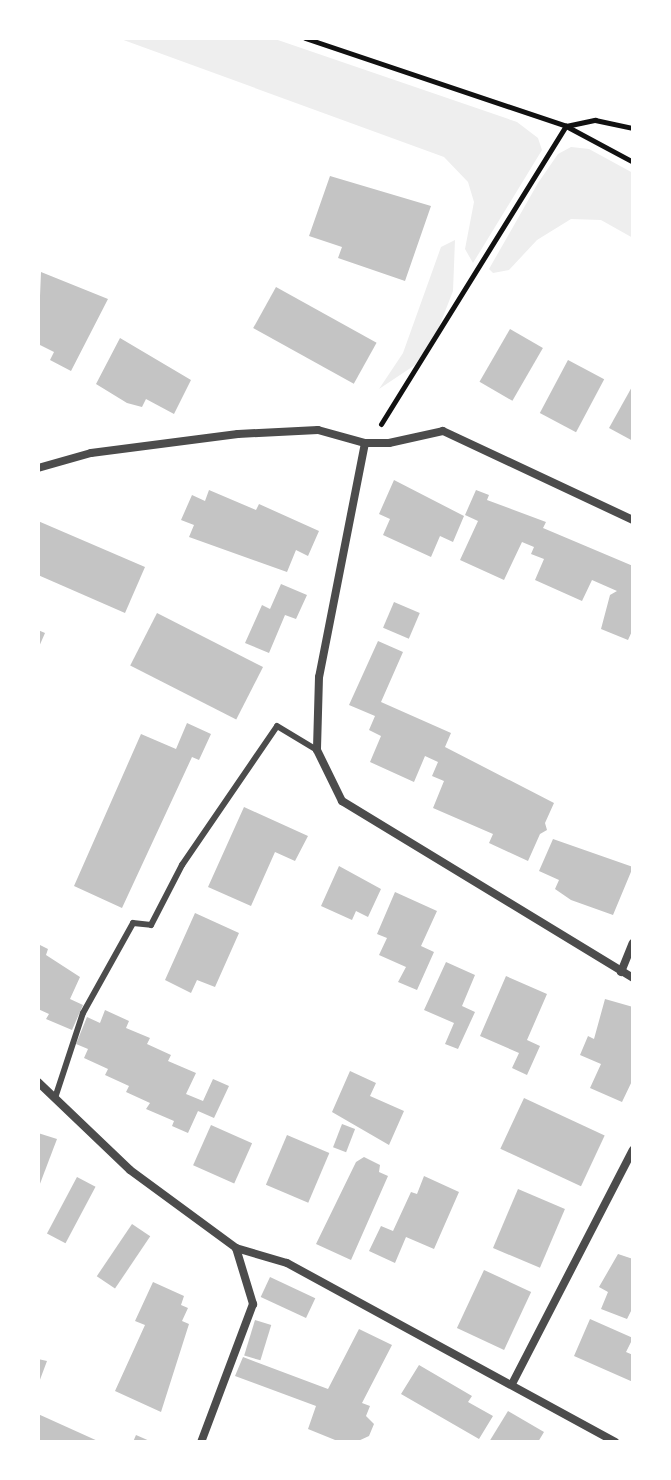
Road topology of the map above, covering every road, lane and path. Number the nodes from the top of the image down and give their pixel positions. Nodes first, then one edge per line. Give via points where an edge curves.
1 (305, 38) edge
2 (566, 126) junction
3 (633, 128) edge
4 (633, 162) edge
5 (365, 443) junction
6 (38, 468) edge
7 (633, 520) edge
8 (317, 750) junction
9 (633, 943) edge
10 (621, 972) junction
11 (633, 978) edge
12 (38, 1082) edge
13 (55, 1098) junction
14 (633, 1150) edge
15 (236, 1248) junction
16 (512, 1384) junction
17 (201, 1442) edge
18 (615, 1442) edge

1 - 2 path
2 - 3 path via 595,120
2 - 4 path
2 - 5 path via 397,406
5 - 6 street via 318,430 238,434 91,453
5 - 7 street via 443,431
5 - 8 street via 319,677
8 - 10 street via 342,801
8 - 13 lane via 277,726 182,865 151,925 133,923 83,1013
9 - 10 street
10 - 11 street
12 - 13 street
13 - 15 street via 130,1170
14 - 16 street
15 - 16 street via 287,1263
15 - 17 street via 253,1304
16 - 18 street

